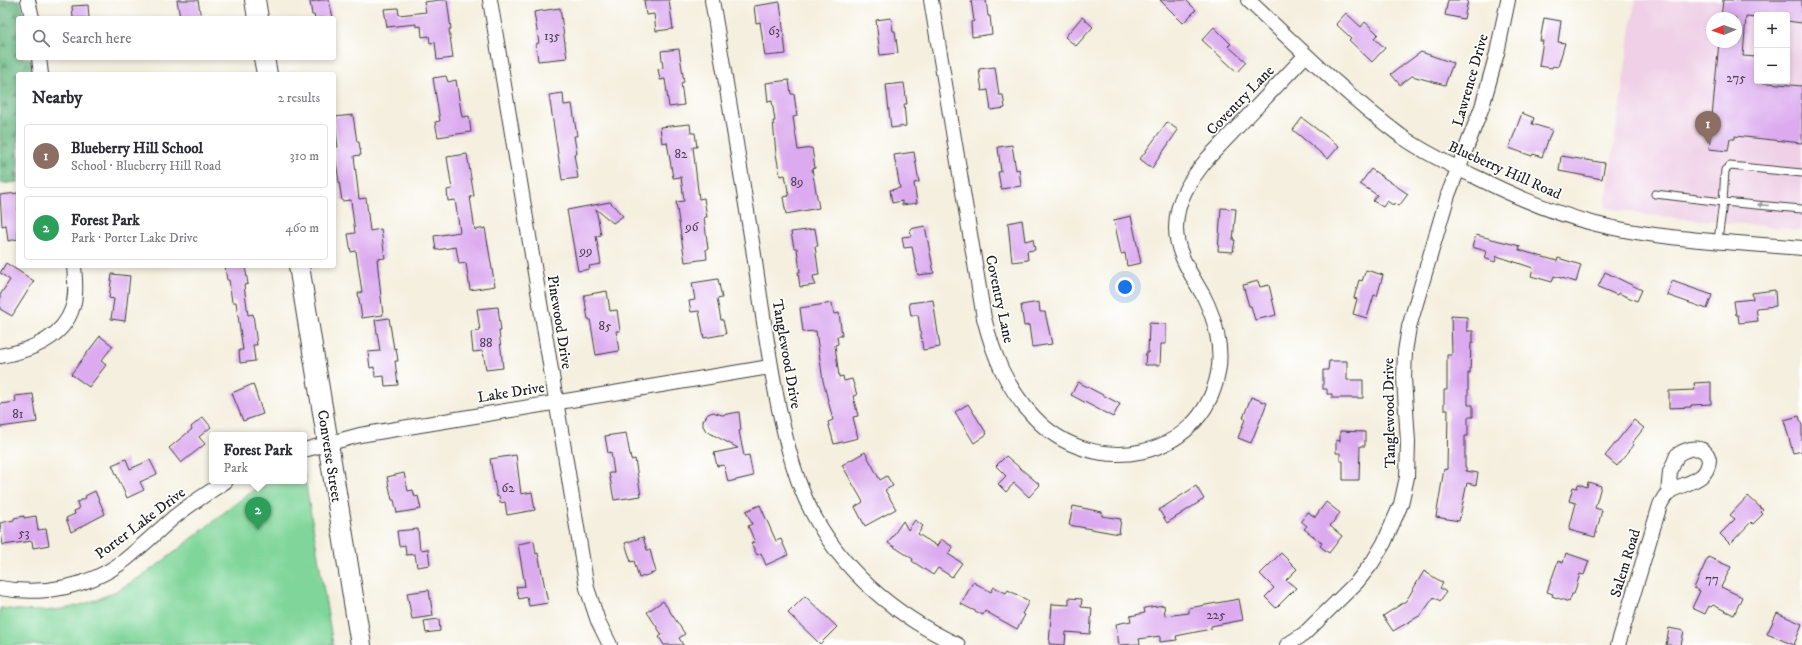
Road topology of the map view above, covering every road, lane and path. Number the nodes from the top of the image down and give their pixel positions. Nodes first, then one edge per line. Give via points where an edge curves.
1 (28, 0) edge
2 (254, 0) edge
3 (490, 0) edge
4 (712, 0) edge
5 (931, 0) edge
6 (1248, 0) edge
7 (1508, 0) edge
8 (32, 16) edge
9 (258, 16) edge
10 (1306, 55) junction
11 (39, 60) edge
12 (264, 60) edge
13 (42, 72) edge
14 (267, 72) edge
15 (1459, 169) junction
16 (1802, 173) edge
17 (1655, 194) dead end
18 (1723, 202) junction
19 (1802, 209) edge
20 (1718, 240) junction
21 (1802, 248) edge
22 (74, 268) edge
23 (299, 268) edge
24 (0, 356) edge
25 (770, 367) junction
26 (556, 402) junction
27 (328, 444) junction
28 (307, 449) edge
29 (222, 484) edge
30 (1668, 494) dead end
31 (0, 588) edge
32 (361, 645) edge
33 (610, 645) edge
34 (958, 645) edge
35 (1287, 645) edge
36 (1618, 645) edge

1 - 8 street
2 - 9 main road
3 - 26 street, Pinewood Drive
4 - 25 street, Tanglewood Drive
5 - 10 street, Coventry Lane via 984,318 992,349 1010,386 1041,425 1067,443 1102,454 1136,453 1165,443 1188,428 1209,401 1218,371 1218,339 1209,308 1181,254 1177,215 1180,202 1195,174 1208,158
6 - 10 street, Blueberry Hill Road
7 - 15 street, Lawrence Drive via 1490,82
10 - 15 street, Blueberry Hill Road via 1349,94 1403,137
11 - 13 street
12 - 14 main road
15 - 20 street, Blueberry Hill Road via 1530,202 1576,219 1645,233
15 - 35 street, Tanglewood Drive via 1448,195 1422,282 1405,352 1408,442 1407,477 1401,504 1372,563 1310,628
16 - 18 lane via 1730,166 1725,170
17 - 18 lane
19 -> 18 lane
18 - 20 lane
20 - 21 street, Blueberry Hill Road
22 - 24 street via 74,302 67,319 39,344
23 - 27 main road, Converse Street
25 - 26 street, Lake Drive
25 - 34 street, Tanglewood Drive via 788,449 806,500 824,532 854,572 878,596 921,626
26 - 27 street, Lake Drive via 360,434
26 - 33 street, Pinewood Drive via 587,588 598,621
27 - 28 street
27 - 32 main road, Converse Street
29 - 31 street, Porter Lake Drive via 186,508 124,561 97,576 45,591 26,592
30 - 36 street, Salem Road via 1660,505

